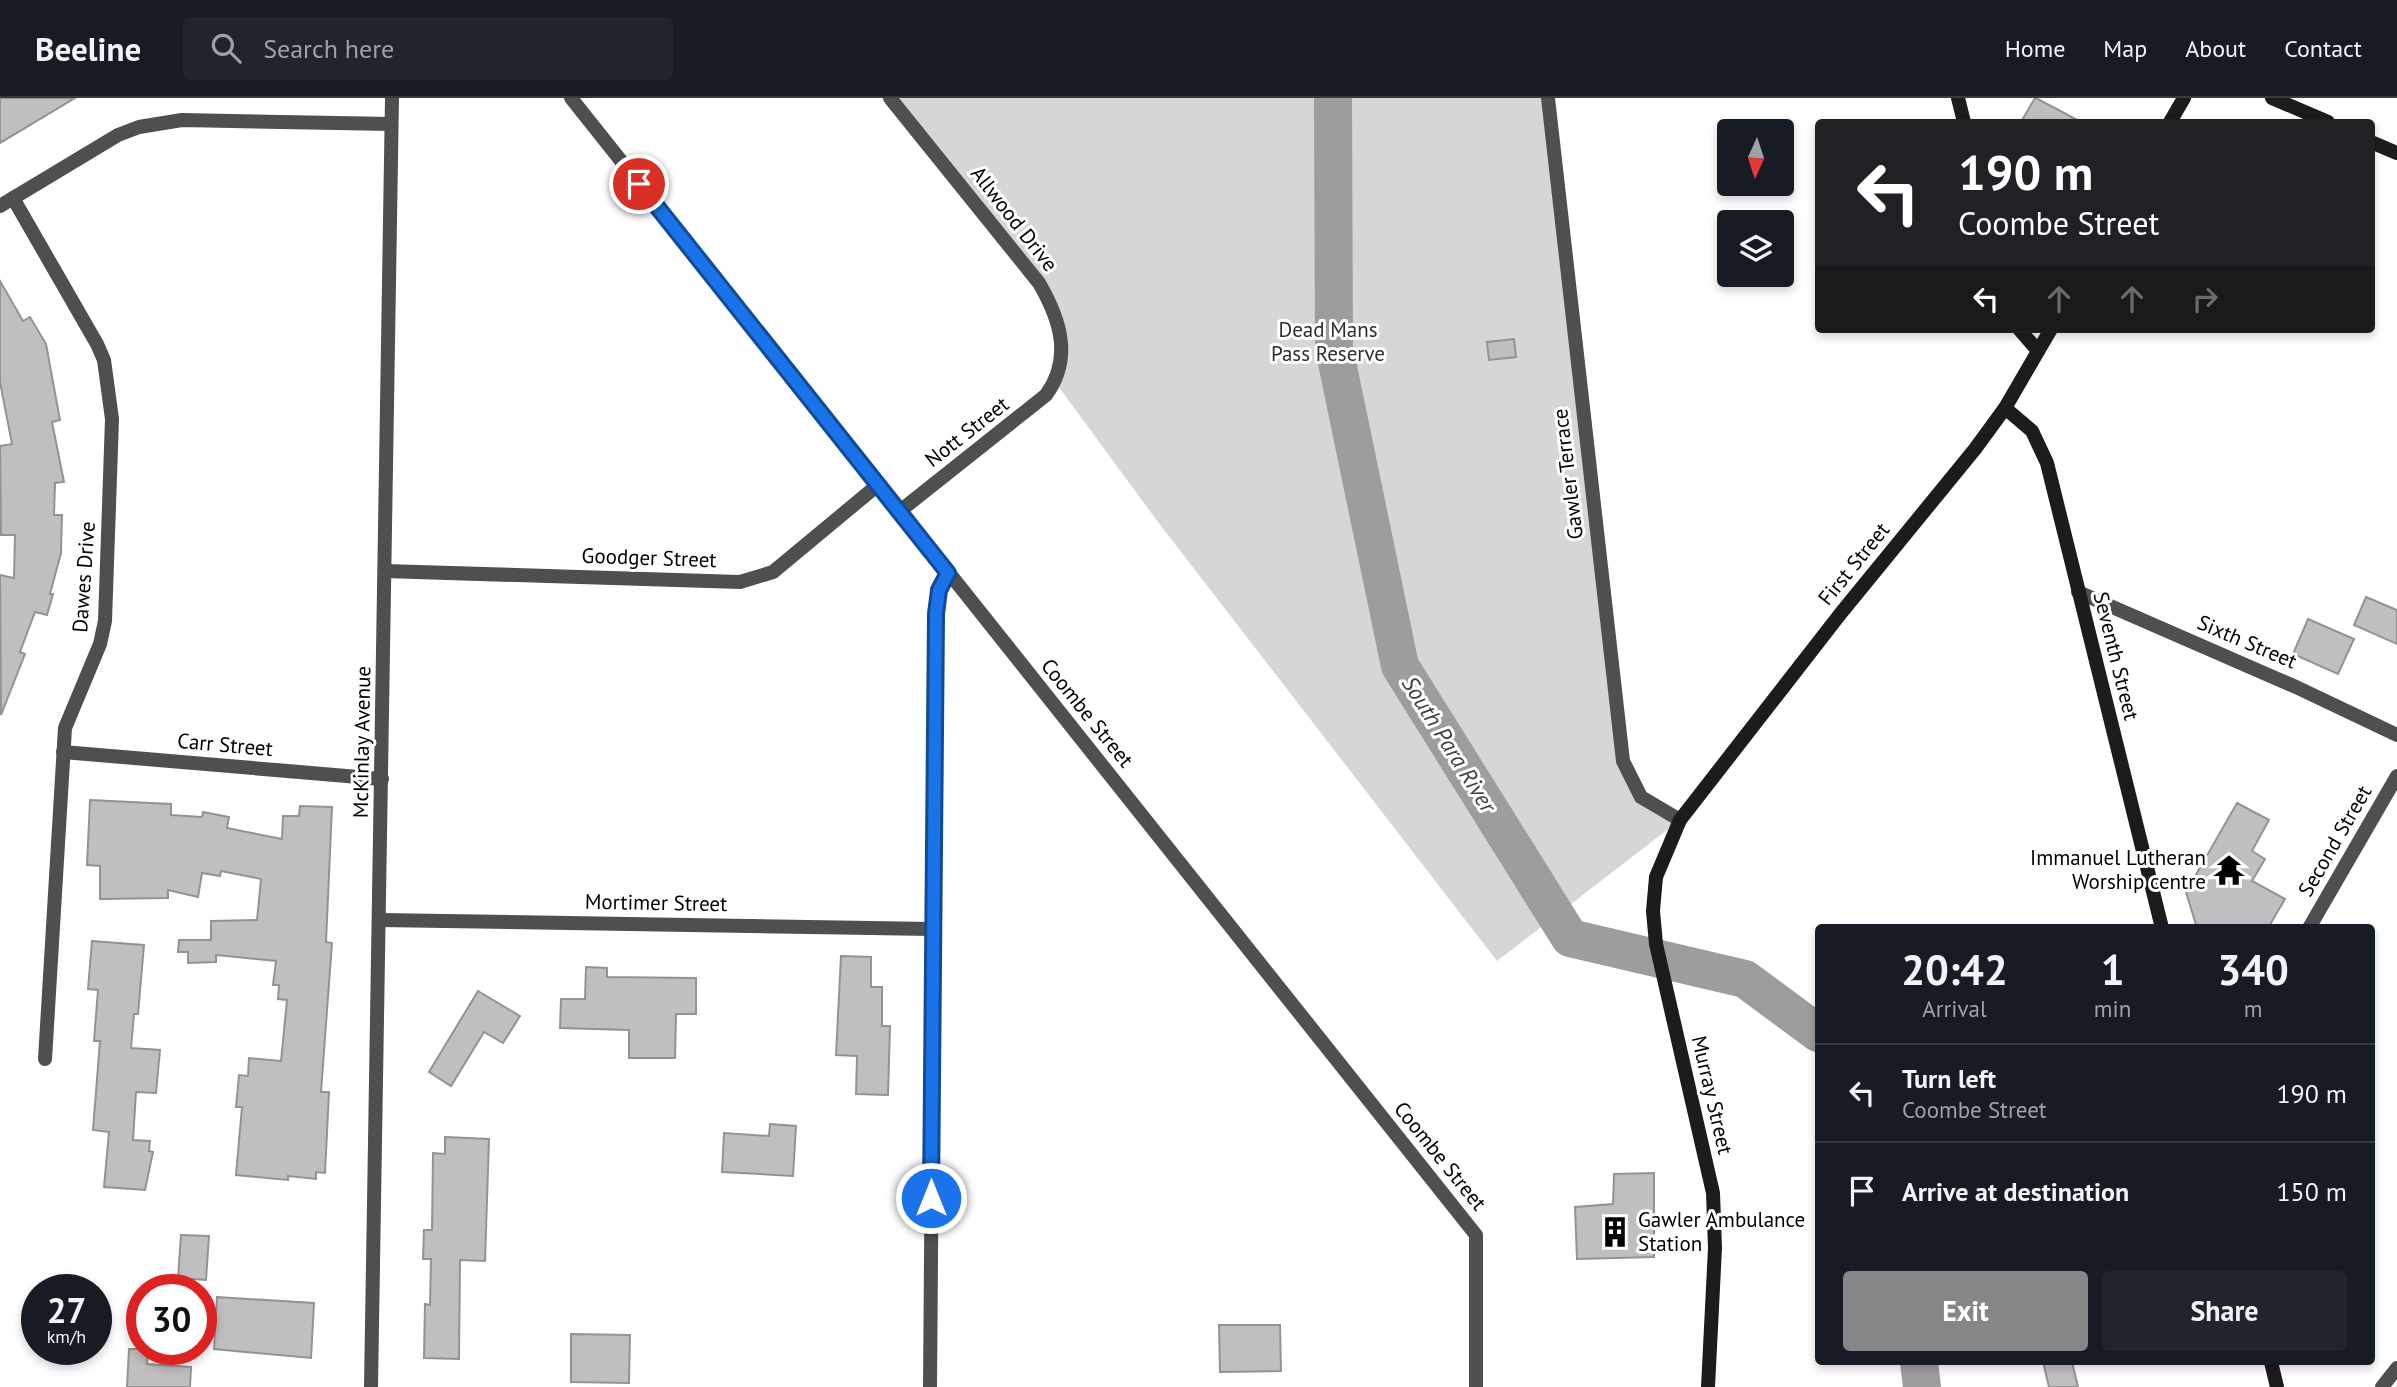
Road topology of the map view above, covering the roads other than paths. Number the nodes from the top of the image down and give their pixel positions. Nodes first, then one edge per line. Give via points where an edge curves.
1 (392, 98) edge
2 (571, 98) edge
3 (890, 98) edge
4 (1548, 98) edge
5 (1958, 98) edge
6 (2184, 98) edge
7 (2272, 98) edge
8 (1963, 119) edge
9 (2172, 119) edge
10 (2321, 119) edge
11 (391, 124) junction
12 (2375, 144) edge
13 (2397, 153) edge
14 (6, 202) edge
15 (2022, 333) edge
16 (2049, 333) edge
17 (2038, 351) junction
18 (1055, 382) joint
19 (2005, 408) junction
20 (879, 484) junction
21 (900, 511) junction
22 (385, 571) junction
23 (948, 573) junction
24 (2078, 592) junction
25 (2397, 735) edge
26 (63, 752) junction
27 (2397, 776) edge
28 (382, 779) junction
29 (1680, 820) junction
30 (380, 920) junction
31 (2161, 924) edge
32 (2311, 924) edge
33 (932, 929) junction
34 (45, 1059) dead end
35 (2272, 1365) edge
36 (2397, 1368) edge
37 (371, 1387) edge
38 (930, 1387) edge
39 (1476, 1387) edge
40 (1708, 1387) edge
41 (2277, 1387) edge
42 (2382, 1387) edge

1 - 11 street, McKinlay Avenue
2 - 20 street, Coombe Street
3 - 18 street, Allwood Drive via 1039,283 1053,307 1063,345
4 - 29 street, Gawler Terrace via 1623,761 1641,797
5 - 8 street
6 - 9 street
7 - 10 street
11 - 14 street via 183,120 139,127
11 - 22 street, McKinlay Avenue
12 - 13 street
14 - 26 street, Dawes Drive via 97,344 110,390 113,419 105,621 100,644 71,707
15 - 17 street
16 - 17 street, First Street
17 - 19 street, First Street
18 - 21 street, Nott Street via 1029,411
19 - 24 street, Seventh Street via 2032,431 2047,463
19 - 29 street, First Street
20 - 21 street, Coombe Street
20 - 22 street, Goodger Street via 773,572 740,582
21 - 23 street, Coombe Street
22 - 28 street, McKinlay Avenue
23 - 33 street via 939,590 936,614
23 - 39 street, Coombe Street via 1476,1235
24 - 25 street, Sixth Street
24 - 31 street, Seventh Street
26 - 28 street, Carr Street
26 - 34 street, Dawes Drive
27 - 32 street, Second Street
28 - 30 street, McKinlay Avenue
29 - 40 street, Murray Street via 1656,877 1653,911 1656,943 1713,1193
30 - 33 street, Mortimer Street
30 - 37 street, McKinlay Avenue
33 - 38 street
35 - 41 street
36 - 42 street

